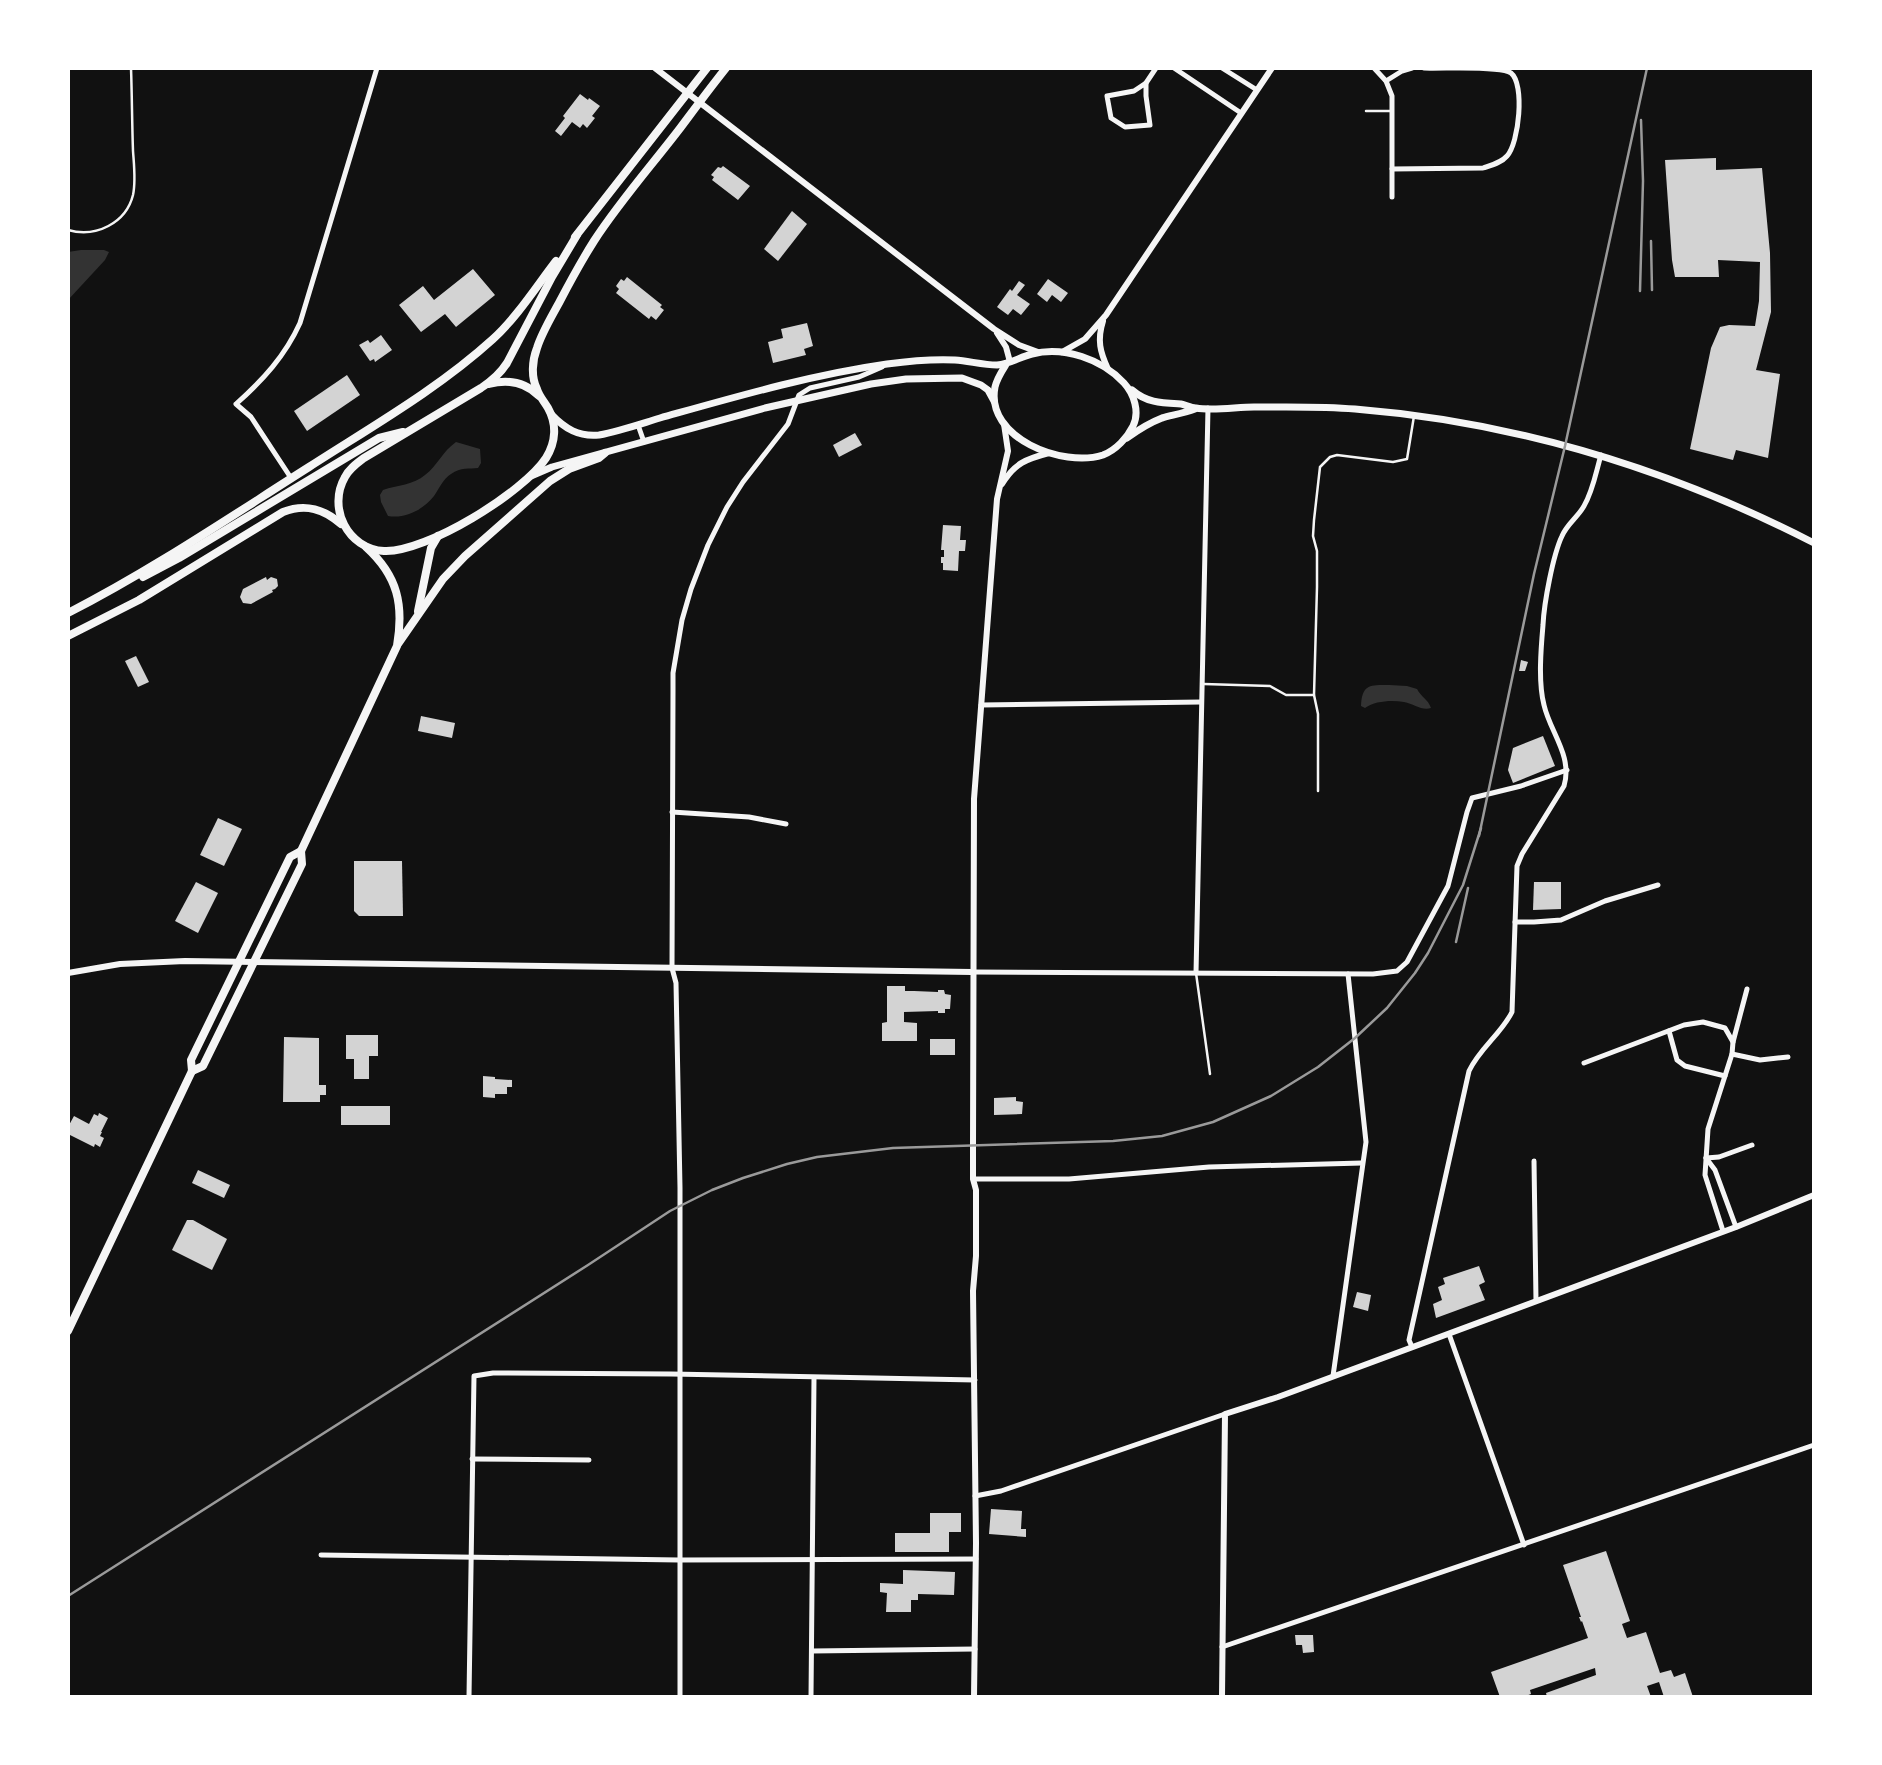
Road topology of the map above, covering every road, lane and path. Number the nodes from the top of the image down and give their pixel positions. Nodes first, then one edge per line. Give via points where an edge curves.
1 (131, 68) edge
2 (377, 68) edge
3 (655, 68) edge
4 (706, 68) edge
5 (726, 68) edge
6 (1156, 68) edge
7 (1174, 68) edge
8 (1222, 68) edge
9 (1272, 68) edge
10 (1374, 68) edge
11 (1412, 68) edge
12 (1424, 68) edge
13 (1386, 81) junction
14 (1146, 83) junction
15 (1257, 90) junction
16 (687, 93) junction
17 (699, 102) junction
18 (1366, 111) dead end
19 (1392, 111) junction
20 (1241, 113) junction
21 (1392, 169) junction
22 (1392, 197) dead end
23 (68, 230) edge
24 (577, 235) junction
25 (1106, 314) junction
26 (993, 329) junction
27 (1038, 352) junction
28 (1060, 352) junction
29 (1008, 363) junction
30 (888, 364) junction
31 (1108, 369) junction
32 (1126, 385) junction
33 (481, 388) junction
34 (543, 401) junction
35 (797, 401) junction
36 (996, 405) junction
37 (1196, 408) junction
38 (1208, 408) junction
39 (551, 414) junction
40 (1413, 416) junction
41 (1004, 423) junction
42 (638, 425) junction
43 (412, 429) junction
44 (1124, 441) junction
45 (644, 442) junction
46 (605, 453) junction
47 (1050, 453) junction
48 (1601, 455) junction
49 (291, 478) junction
50 (527, 478) junction
51 (999, 489) junction
52 (348, 531) junction
53 (438, 535) junction
54 (1814, 543) edge
55 (364, 545) junction
56 (93, 601) junction
57 (68, 613) edge
58 (416, 617) junction
59 (68, 636) edge
60 (397, 646) junction
61 (1202, 684) junction
62 (1314, 695) junction
63 (1201, 702) junction
64 (981, 705) junction
65 (1567, 770) junction
66 (1318, 791) dead end
67 (672, 812) junction
68 (786, 824) dead end
69 (301, 850) junction
70 (1658, 885) dead end
71 (1515, 922) junction
72 (240, 961) junction
73 (255, 961) junction
74 (672, 968) junction
75 (972, 972) junction
76 (68, 973) edge
77 (1196, 973) junction
78 (1348, 974) junction
79 (1747, 989) dead end
80 (1669, 1031) junction
81 (1733, 1042) junction
82 (1732, 1054) junction
83 (1788, 1057) dead end
84 (1584, 1063) dead end
85 (192, 1071) junction
86 (1210, 1074) dead end
87 (1725, 1076) junction
88 (1752, 1145) dead end
89 (1706, 1158) junction
90 (1534, 1161) dead end
91 (1363, 1163) junction
92 (973, 1180) junction
93 (1814, 1195) edge
94 (1736, 1227) junction
95 (1723, 1231) junction
96 (1536, 1301) junction
97 (68, 1331) edge
98 (1449, 1334) junction
99 (1412, 1347) junction
100 (680, 1375) junction
101 (1333, 1376) junction
102 (814, 1378) junction
103 (975, 1380) junction
104 (1225, 1415) junction
105 (1814, 1445) edge
106 (472, 1459) junction
107 (589, 1460) dead end
108 (975, 1496) junction
109 (1524, 1545) junction
110 (320, 1555) dead end
111 (471, 1557) junction
112 (976, 1559) junction
113 (679, 1560) junction
114 (812, 1560) junction
115 (1222, 1647) junction
116 (975, 1649) junction
117 (811, 1651) junction
118 (469, 1697) edge
119 (680, 1697) edge
120 (811, 1697) edge
121 (974, 1697) edge
122 (1222, 1697) edge

1 - 23 lane via 134,181 130,203 125,213 99,231
2 - 49 street via 300,323 273,368 236,404 251,417
3 - 16 street
4 - 16 highway
5 - 17 highway
6 - 14 street
7 - 20 street
8 - 15 street
9 - 15 street
10 - 13 street
11 - 13 street
12 - 21 street via 1508,71 1519,89 1516,139 1506,158 1483,168
13 - 19 street
14 - 14 street via 1134,91 1107,96 1111,118 1125,127 1150,125
15 - 20 street
16 - 17 street
16 - 24 highway
17 - 26 street
17 - 34 highway via 595,239 569,283 534,356 533,377
18 - 19 lane
19 - 21 street
20 - 25 street
21 - 22 street
24 - 33 highway via 508,363
24 - 49 highway via 507,325 481,349 433,386
25 - 28 street via 1081,343
25 - 31 street via 1099,344
26 - 27 street
26 - 29 street via 1003,341
27 - 28 main road
27 - 29 main road
28 - 31 main road
29 - 30 main road via 940,360
29 - 36 main road via 996,383
30 - 35 street via 859,377 810,388
30 - 42 main road via 807,379
31 - 32 main road
32 - 37 main road via 1154,402
32 - 44 main road via 1136,410 1134,425
33 - 34 highway via 512,382 532,389
33 - 43 highway
34 - 39 highway
35 - 36 main road via 871,384 948,377 976,382 988,390
35 - 45 main road
35 - 67 street via 788,424 723,515 685,605 674,674
36 - 41 main road
37 - 38 main road
37 - 44 main road via 1150,423
38 - 40 main road via 1332,408
38 - 61 street
39 - 42 main road via 582,435
39 - 50 highway via 551,447
40 - 48 main road via 1498,429
40 - 62 lane via 1407,459 1393,462 1336,455 1320,467 1313,536 1317,551
41 - 47 main road via 1019,439
41 - 51 street via 1008,451
42 - 45 street
43 - 52 highway via 345,475 338,500
43 - 56 highway via 379,438 179,558
44 - 47 main road via 1089,458
45 - 46 main road
46 - 50 main road
46 - 58 highway via 560,475 529,498 449,571
47 - 51 street via 1019,464
48 - 54 main road via 1709,494
48 - 65 street via 1588,498 1559,543 1543,623 1544,705
49 - 56 highway
50 - 53 highway via 472,519
51 - 64 street
52 - 55 highway
52 - 59 highway via 324,511 291,509 139,600
53 - 55 highway via 393,551
53 - 58 highway
55 - 60 highway via 393,584 400,609
56 - 57 highway
58 - 60 highway
60 - 69 highway
61 - 62 lane via 1270,686 1286,695
61 - 63 street
62 - 66 lane
63 - 64 street
63 - 77 street
64 - 75 street via 974,799
65 - 71 street via 1564,786 1517,866
65 - 78 street via 1472,798 1448,886 1408,962 1391,972
67 - 68 street
67 - 74 street
69 - 72 highway via 290,857
69 - 73 highway via 302,864
70 - 71 street via 1561,920
71 - 99 street via 1513,1012 1469,1071 1409,1340
72 - 73 street
72 - 76 street via 136,962
72 - 85 highway via 191,1060
73 - 74 street
73 - 85 highway via 203,1066
74 - 75 street
74 - 100 street via 680,1151
75 - 77 street
75 - 92 street
77 - 78 street
77 - 86 lane
78 - 91 street via 1366,1134
79 - 81 street
80 - 81 street via 1711,1023 1725,1028
80 - 84 street
80 - 87 street via 1677,1060
81 - 82 street
82 - 83 street via 1760,1060
82 - 87 street
85 - 97 highway
87 - 89 street via 1708,1129
88 - 89 street
89 - 94 street
89 - 95 street via 1705,1175
90 - 96 street
91 - 92 street
91 - 101 street
92 - 103 street
93 - 94 street
94 - 95 street
95 - 96 street
96 - 98 street
98 - 99 street
98 - 109 street
99 - 101 street
100 - 102 street
100 - 106 street via 474,1376
100 - 113 street
101 - 104 street
102 - 103 street
102 - 114 street
103 - 108 street
104 - 108 street
104 - 115 street
105 - 109 street
106 - 107 street
106 - 111 street
108 - 112 street
109 - 115 street
110 - 111 street
111 - 113 street
111 - 118 street
112 - 114 street
112 - 116 street
113 - 114 street
113 - 119 street
114 - 117 street
115 - 122 street
116 - 117 street
116 - 121 street
117 - 120 street

